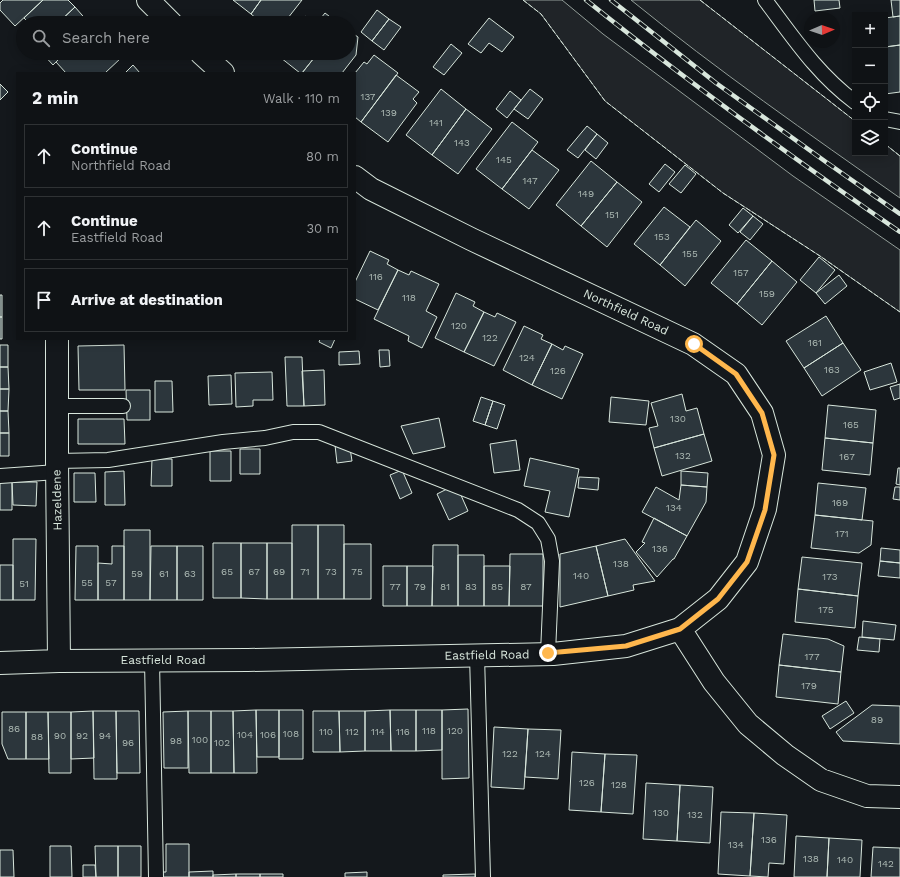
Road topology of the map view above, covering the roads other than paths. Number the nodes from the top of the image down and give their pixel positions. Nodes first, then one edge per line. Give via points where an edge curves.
1 (148, 0) edge
2 (765, 0) edge
3 (164, 16) edge
4 (209, 60) edge
5 (222, 72) edge
6 (852, 100) edge
7 (888, 120) edge
8 (900, 122) edge
9 (356, 178) edge
10 (57, 340) edge
11 (57, 406) junction
12 (122, 406) dead end
13 (57, 467) junction
14 (0, 476) edge
15 (680, 629) junction
16 (548, 653) junction
17 (477, 655) junction
18 (152, 660) junction
19 (59, 661) junction
20 (0, 663) edge
21 (900, 797) edge
22 (156, 877) edge
23 (483, 877) edge

1 - 3 street
2 - 6 lane via 811,62
4 - 5 street
7 - 8 lane
9 - 15 street, Northfield Road via 371,189 471,239 694,344 736,374 762,413 774,455 765,510 747,562 718,599
10 - 11 street, Hazeldene
11 - 12 lane
11 - 13 street, Hazeldene
13 - 14 lane
13 - 16 lane via 292,432 319,432 518,510 538,523 548,539 552,561
13 - 19 street, Hazeldene
15 - 16 street, Eastfield Road via 626,646
15 - 21 street via 714,682 748,724 785,756 821,780 867,796
16 - 17 street, Eastfield Road
17 - 18 street, Eastfield Road
17 - 23 lane
18 - 19 street, Eastfield Road
18 - 22 lane
19 - 20 street, Eastfield Road

